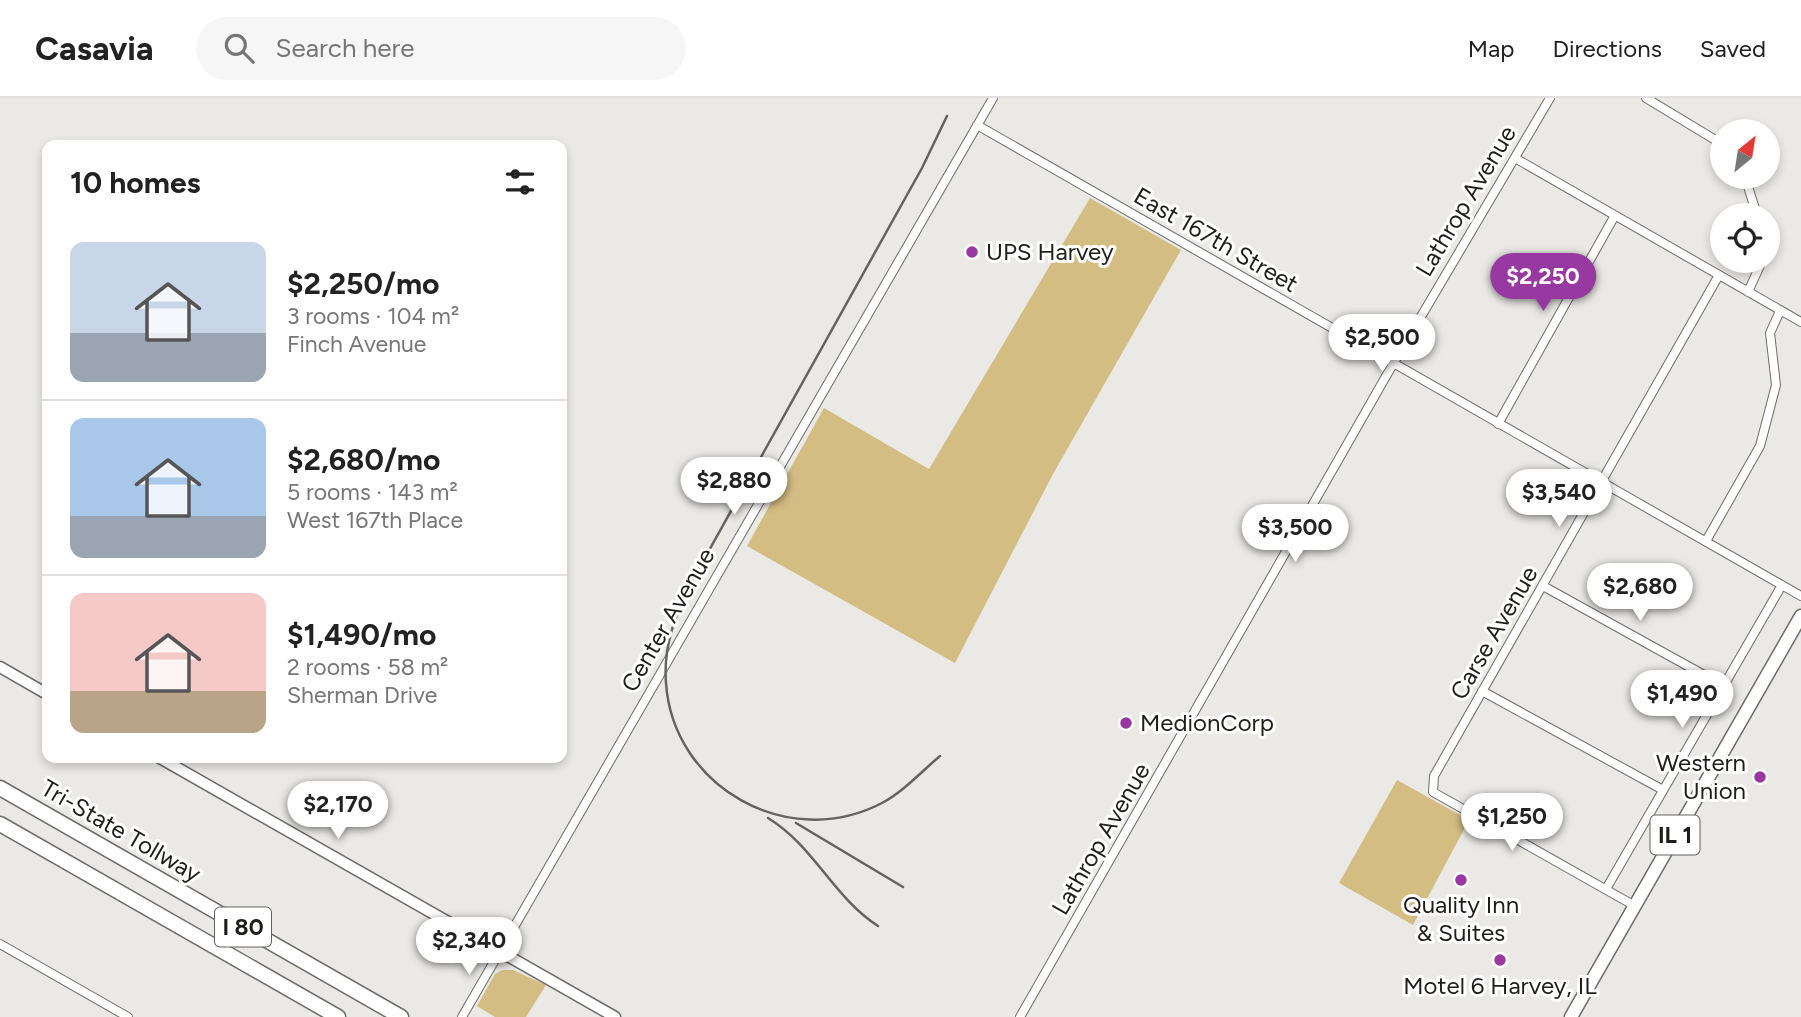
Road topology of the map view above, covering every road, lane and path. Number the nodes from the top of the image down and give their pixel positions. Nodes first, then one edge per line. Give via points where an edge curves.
1 (993, 98) edge
2 (1550, 98) edge
3 (1646, 98) edge
4 (977, 125) junction
5 (1710, 137) edge
6 (1515, 158) junction
7 (1614, 217) junction
8 (1757, 273) edge
9 (1718, 275) junction
10 (1748, 292) junction
11 (1780, 311) junction
12 (1801, 322) edge
13 (1393, 364) junction
14 (1498, 424) junction
15 (1602, 484) junction
16 (1706, 541) junction
17 (1783, 585) junction
18 (1543, 586) junction
19 (1801, 596) edge
20 (1801, 616) edge
21 (0, 667) edge
22 (1724, 686) junction
23 (42, 691) edge
24 (1482, 691) junction
25 (169, 763) edge
26 (0, 788) edge
27 (1663, 790) junction
28 (0, 824) edge
29 (1606, 889) junction
30 (1635, 906) junction
31 (0, 944) edge
32 (500, 951) junction
33 (128, 1017) edge
34 (338, 1017) edge
35 (401, 1017) edge
36 (462, 1017) edge
37 (615, 1017) edge
38 (1020, 1017) edge
39 (1571, 1017) edge

1 - 4 street, Center Avenue
2 - 6 street, Lathrop Avenue
3 - 5 street
4 - 13 street, East 167th Street
4 - 32 street, Center Avenue
6 - 7 street
6 - 13 street, Lathrop Avenue
7 - 9 street
7 - 14 street
8 - 10 street
9 - 10 street
9 - 15 street, Carse Avenue
10 - 11 street
11 - 12 street
11 - 16 street via 1770,333 1776,385 1760,446
13 - 14 street, East 167th Street
13 - 38 street, Lathrop Avenue
14 - 15 street, East 167th Street
15 - 16 street, East 167th Street
15 - 18 street, Carse Avenue
16 - 17 street, East 167th Street
17 - 19 street, East 167th Street
17 - 22 street
18 - 22 street
18 - 24 street, Carse Avenue
20 - 30 main road, IL 1
21 - 23 street
22 - 27 street
24 - 27 street
24 - 29 street, Carse Avenue via 1434,776 1433,792
25 - 32 street
26 - 35 highway, Tri-State Tollway / I 80
27 - 29 street
28 - 34 highway, I 80
29 - 30 street
30 - 39 main road, IL 1
31 - 33 street
32 - 36 street, Center Avenue
32 - 37 street

